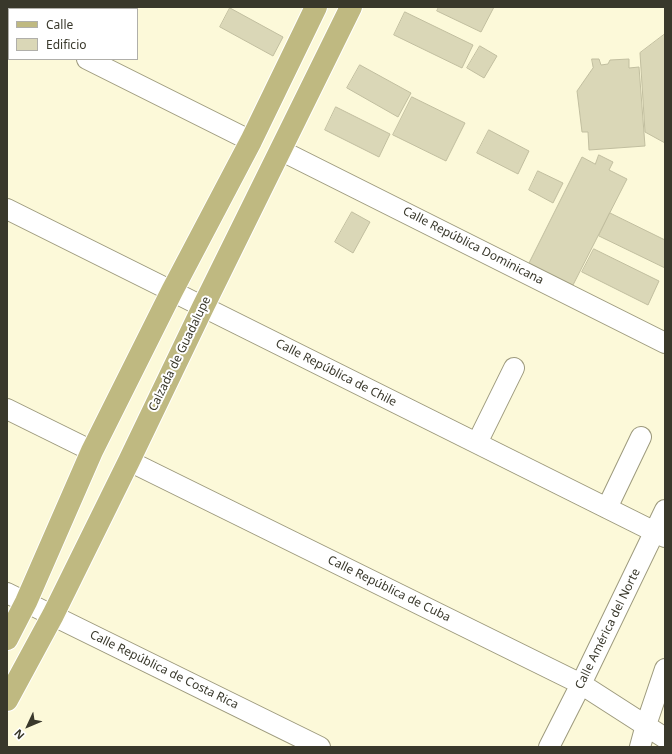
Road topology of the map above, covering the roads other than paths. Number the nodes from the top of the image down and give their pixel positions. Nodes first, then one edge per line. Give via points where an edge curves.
1 (316, 7) edge
2 (351, 7) edge
3 (89, 60) edge
4 (251, 141) junction
5 (280, 150) junction
6 (7, 209) edge
7 (172, 291) junction
8 (203, 306) junction
9 (665, 343) edge
10 (514, 368) dead end
11 (7, 409) edge
12 (641, 437) dead end
13 (477, 443) junction
14 (92, 452) junction
15 (129, 461) junction
16 (607, 508) junction
17 (665, 510) edge
18 (660, 534) edge
19 (16, 597) edge
20 (53, 615) junction
21 (7, 639) edge
22 (665, 669) edge
23 (582, 684) junction
24 (7, 700) edge
25 (646, 725) junction
26 (665, 738) edge
27 (320, 747) edge
28 (549, 747) edge
29 (640, 747) edge

1 - 4 main road
2 - 5 main road, Calzada de Guadalupe
3 - 4 street
4 - 7 main road
5 - 8 main road, Calzada de Guadalupe
5 - 9 street, Calle República Dominicana
6 - 7 street, Calle República de Chile
7 - 8 street, Calle República de Chile
7 - 14 main road
8 - 13 street, Calle República de Chile
8 - 15 main road, Calzada de Guadalupe
10 - 13 street
11 - 14 street
12 - 16 street
13 - 16 street, Calle República de Chile
14 - 19 main road
15 - 20 main road, Calzada de Guadalupe
15 - 23 street, Calle República de Cuba
16 - 18 street, Calle República de Chile
17 - 18 street, Calle América del Norte
18 - 23 street, Calle América del Norte
19 - 20 street, Calle República de Costa Rica
19 - 21 main road
20 - 24 main road, Calzada de Guadalupe
20 - 27 street, Calle República de Costa Rica
22 - 25 street
23 - 25 street, Calle República de Cuba
23 - 28 street, Calle América del Norte
25 - 26 street, Calle República de Cuba
25 - 29 street

